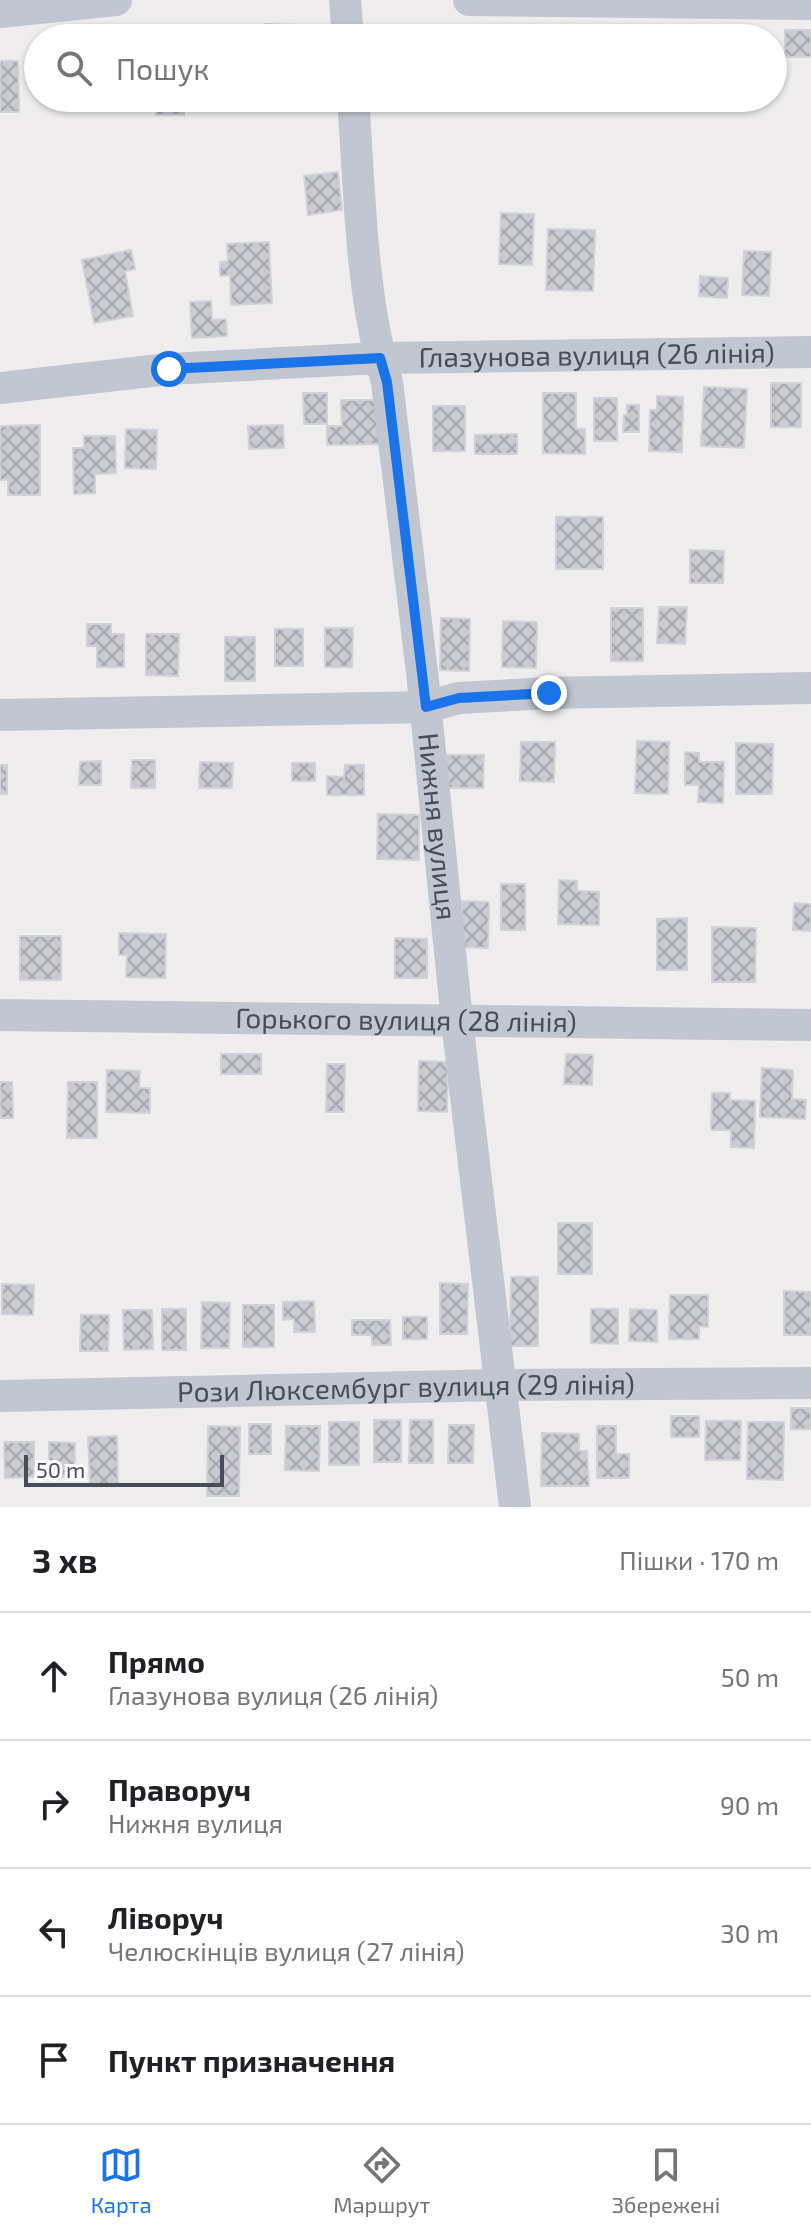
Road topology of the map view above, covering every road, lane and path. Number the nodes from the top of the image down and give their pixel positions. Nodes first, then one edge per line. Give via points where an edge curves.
1 (116, 0) edge
2 (345, 0) edge
3 (469, 0) edge
4 (811, 4) edge
5 (0, 12) edge
6 (347, 24) edge
7 (354, 112) edge
8 (811, 352) edge
9 (380, 358) junction
10 (0, 388) edge
11 (811, 688) edge
12 (426, 707) junction
13 (0, 715) edge
14 (0, 1015) edge
15 (457, 1021) junction
16 (811, 1025) edge
17 (811, 1383) edge
18 (502, 1385) junction
19 (0, 1396) edge
20 (515, 1507) edge

1 - 5 street
2 - 6 street
3 - 4 street
7 - 9 street, Нижня вулиця via 368,294
8 - 9 street, Глазунова вулиця (26 лiнiя)
9 - 10 street, Глазунова вулиця (26 лiнiя) via 169,369
9 - 12 street, Нижня вулиця
11 - 12 street via 549,693 459,698
12 - 13 street
12 - 15 street, Нижня вулиця
14 - 15 street, Горького вулиця (28 лiнiя)
15 - 16 street, Горького вулиця (28 лiнiя)
15 - 18 street, Нижня вулиця
17 - 18 street, Рози Люксембург вулиця (29 лiнiя)
18 - 19 street, Рози Люксембург вулиця (29 лiнiя)
18 - 20 street, Нижня вулиця

